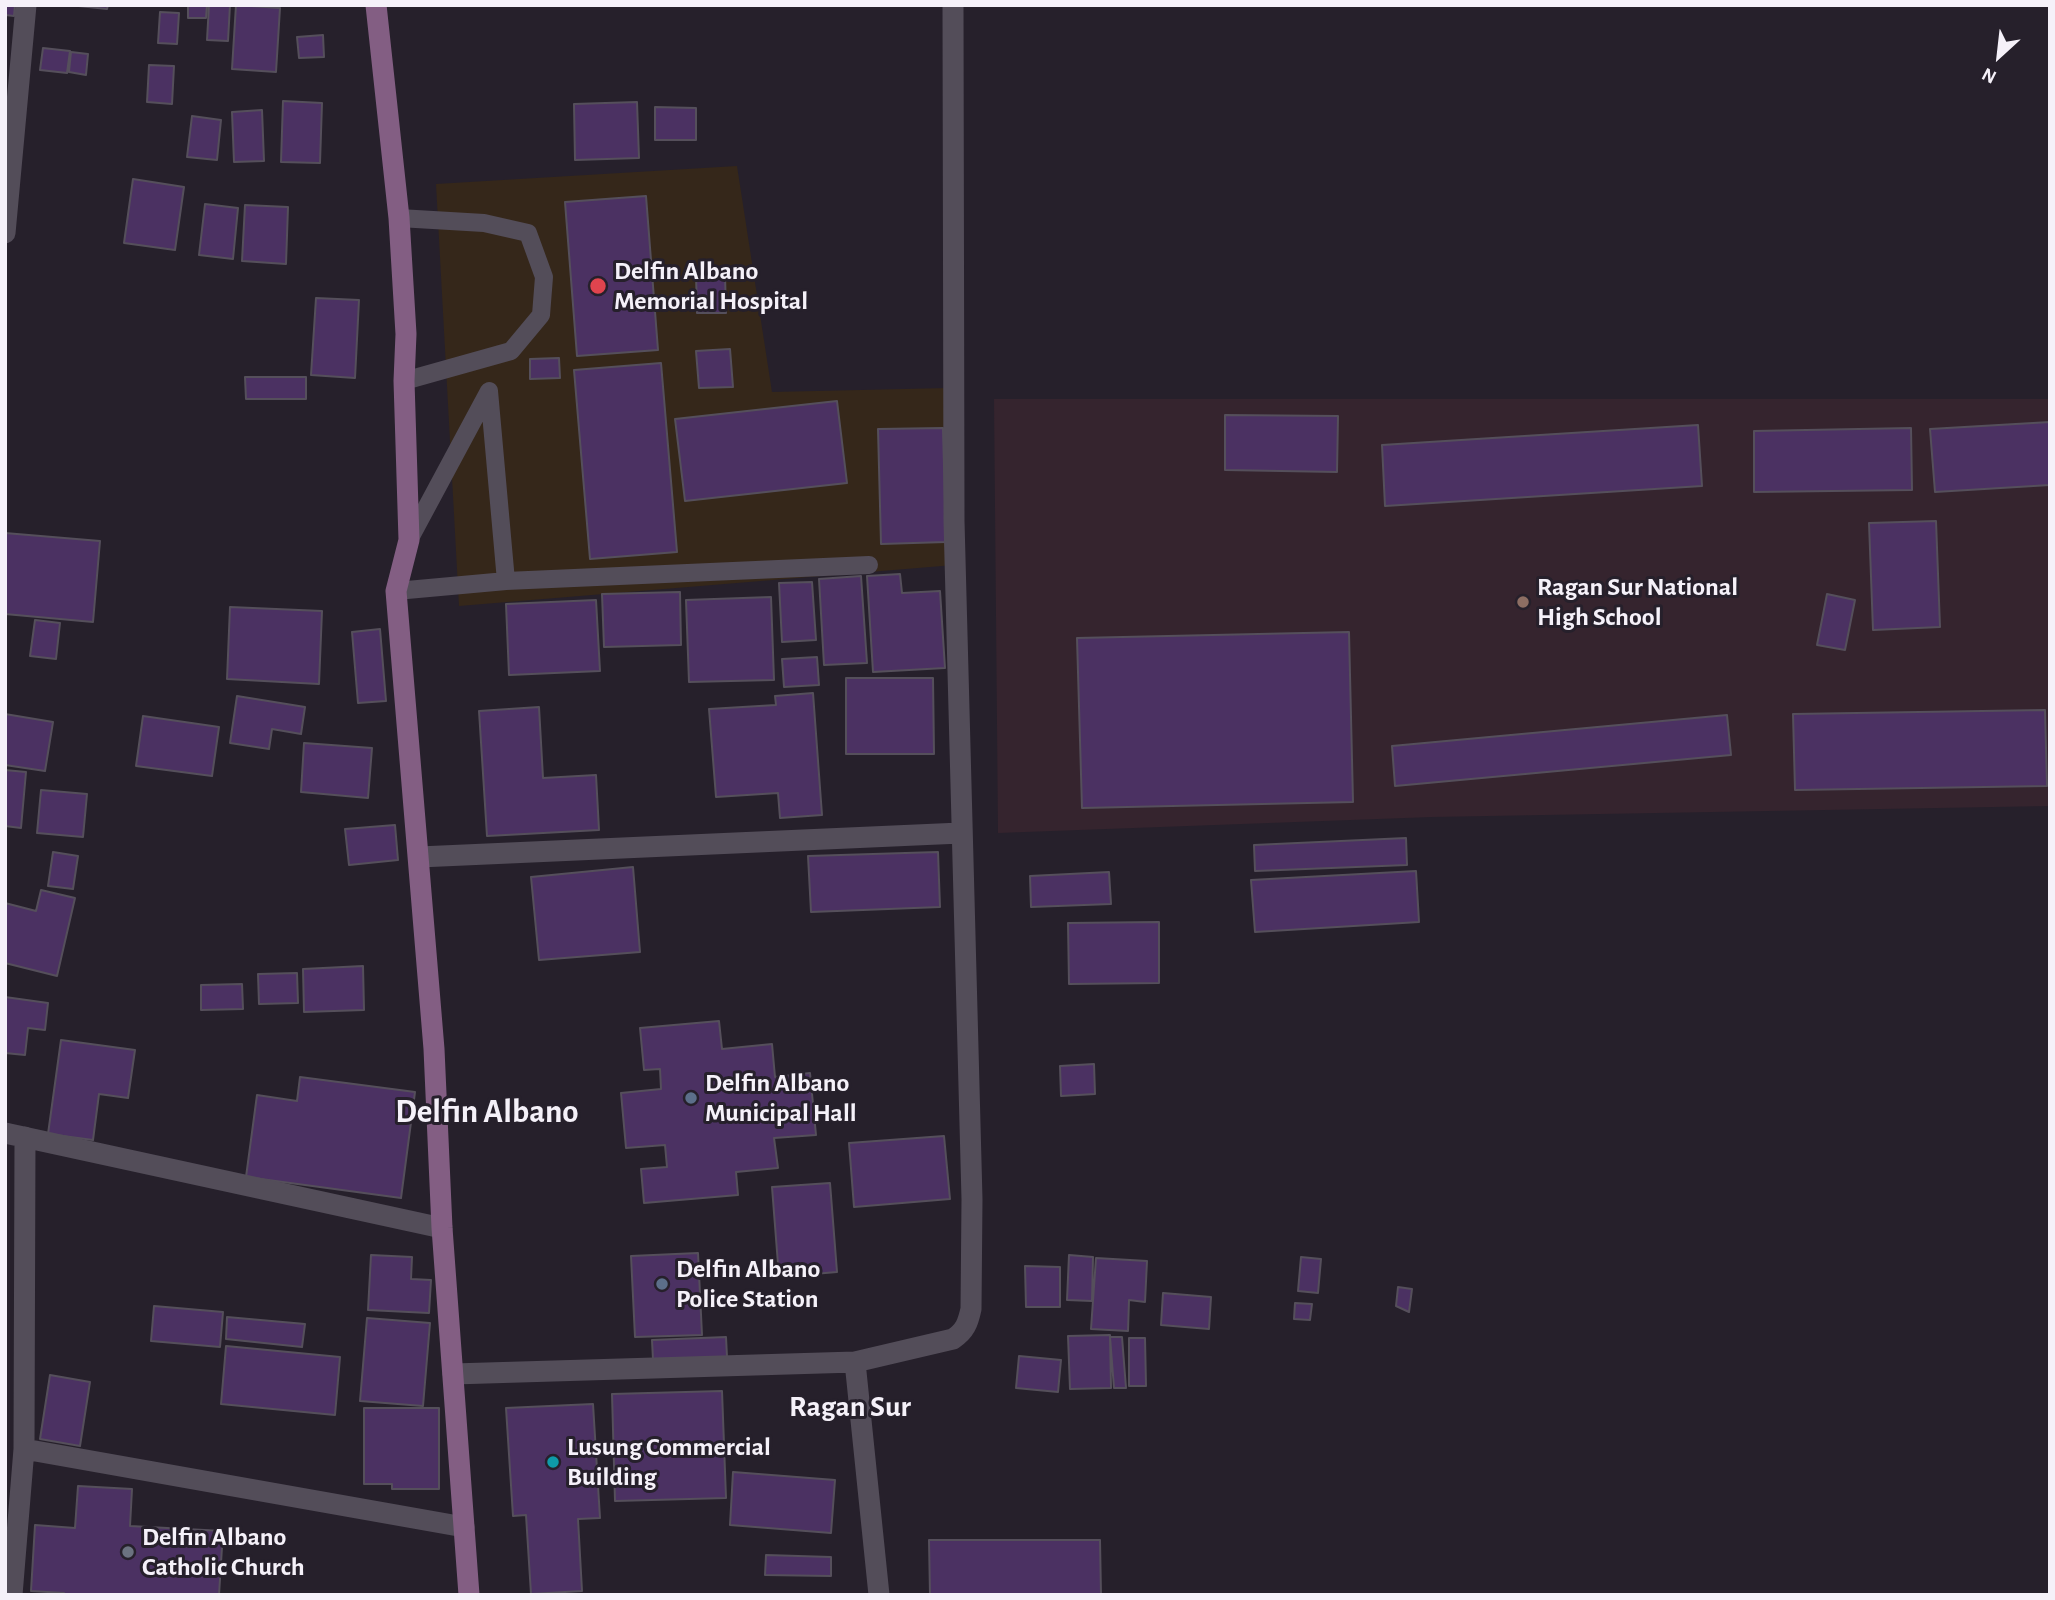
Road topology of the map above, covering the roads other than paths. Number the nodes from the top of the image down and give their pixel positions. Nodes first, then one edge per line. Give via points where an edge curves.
1 (26, 5) edge
2 (376, 5) edge
3 (953, 5) edge
4 (399, 218) junction
5 (5, 233) edge
6 (404, 381) junction
7 (409, 540) junction
8 (869, 565) dead end
9 (506, 581) junction
10 (396, 591) junction
11 (961, 834) junction
12 (419, 857) junction
13 (15, 1135) edge
14 (442, 1228) junction
15 (855, 1362) junction
16 (453, 1374) junction
17 (24, 1449) junction
18 (464, 1527) junction
19 (12, 1595) edge
20 (469, 1595) edge
21 (879, 1595) edge

1 - 5 street
2 - 4 street
3 - 11 street via 954,521
4 - 6 street
4 - 6 lane via 484,223 528,233 544,277 541,315 511,351
6 - 7 street
7 - 9 lane via 489,391
7 - 10 street
8 - 9 lane
9 - 10 lane
10 - 12 street
11 - 12 street
11 - 15 street via 971,1309 963,1332 953,1339
12 - 14 street
13 - 14 street
13 - 17 street
14 - 16 street
15 - 16 street
15 - 21 street
16 - 18 street
17 - 18 street
17 - 19 street
18 - 20 street

